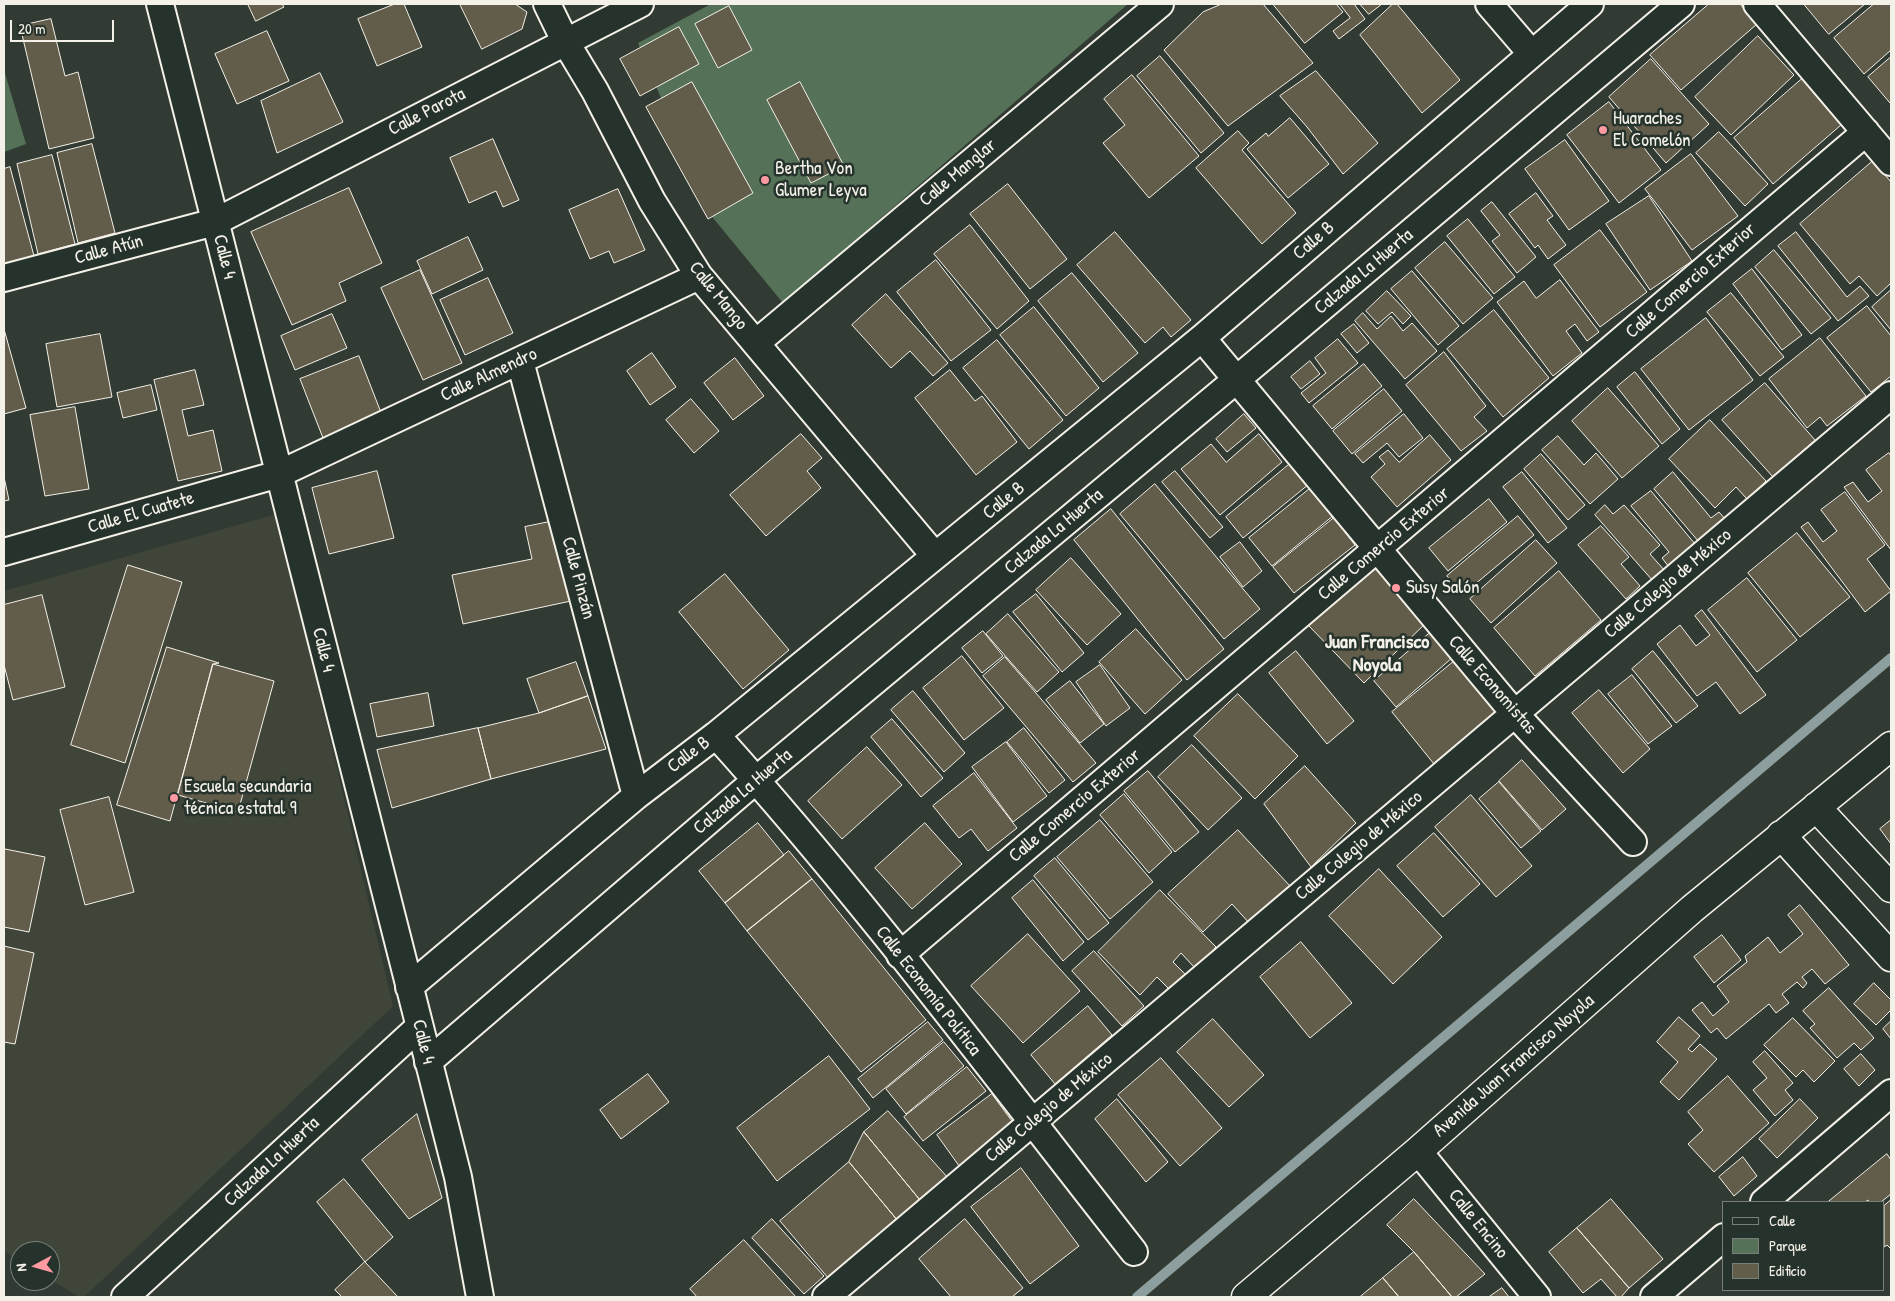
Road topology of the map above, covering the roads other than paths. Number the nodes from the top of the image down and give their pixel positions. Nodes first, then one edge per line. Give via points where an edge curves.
1 (160, 4) edge
2 (547, 4) edge
3 (640, 4) edge
4 (1160, 4) edge
5 (1489, 4) edge
6 (1590, 4) edge
7 (1681, 4) edge
8 (1757, 4) edge
9 (566, 41) junction
10 (1531, 53) junction
11 (1866, 132) junction
12 (1891, 162) edge
13 (215, 222) junction
14 (699, 276) junction
15 (4, 278) edge
16 (1202, 338) junction
17 (756, 343) junction
18 (520, 361) junction
19 (1236, 380) junction
20 (1891, 394) edge
21 (279, 474) junction
22 (1377, 549) junction
23 (4, 552) edge
24 (935, 556) junction
25 (1515, 714) junction
26 (716, 735) junction
27 (1891, 746) edge
28 (756, 780) junction
29 (636, 796) junction
30 (1816, 808) junction
31 (1781, 835) junction
32 (1633, 842) dead end
33 (1891, 888) edge
34 (900, 954) junction
35 (1891, 956) edge
36 (409, 987) junction
37 (419, 1027) junction
38 (428, 1062) junction
39 (1891, 1093) edge
40 (1032, 1122) junction
41 (1418, 1151) junction
42 (1765, 1201) edge
43 (1722, 1239) edge
44 (1134, 1252) dead end
45 (478, 1296) edge
46 (125, 1297) edge
47 (826, 1297) edge
48 (1246, 1297) edge
49 (1537, 1297) edge
50 (1654, 1297) edge

1 - 13 street, Calle 4
2 - 9 street, Calle Mango
3 - 9 street, Calle Parota
4 - 17 street, Calle Manglar
5 - 10 street
6 - 10 street, Calle B
7 - 19 street, Calzada La Huerta
8 - 11 street
9 - 13 street, Calle Parota
9 - 14 street, Calle Mango via 652,201
10 - 16 street, Calle B
11 - 12 street
11 - 22 street, Calle Comercio Exterior
13 - 15 street, Calle Atún
13 - 21 street, Calle 4
14 - 17 street, Calle Mango
14 - 18 street, Calle Almendro
16 - 19 street, Calle Economistas
16 - 24 street, Calle B
17 - 24 street, Calle Mango
18 - 21 street, Calle Almendro
18 - 29 street, Calle Pinzán
19 - 22 street, Calle Economistas
19 - 28 street, Calzada La Huerta
20 - 25 street, Calle Colegio de México
21 - 23 street, Calle El Cuatete
21 - 36 street, Calle 4
22 - 25 street, Calle Economistas
22 - 34 street, Calle Comercio Exterior
24 - 26 street, Calle B
25 - 32 street, Calle Economistas
25 - 40 street, Calle Colegio de México
26 - 28 street, Calle Economía Política
26 - 29 street, Calle B
27 - 30 street, Avenida Juan Francisco Noyola
28 - 34 street, Calle Economía Política
28 - 38 street, Calzada La Huerta
29 - 36 street, Calle B
30 - 31 street, Avenida Juan Francisco Noyola
30 - 33 street
31 - 35 street
31 - 41 street, Avenida Juan Francisco Noyola via 1692,909
34 - 40 street, Calle Economía Política
36 - 37 street, Calle 4
37 - 38 street, Calle 4
37 - 46 street, Calzada La Huerta
38 - 45 street, Calle 4 via 458,1177
39 - 42 street
40 - 44 street, Calle Economía Política
40 - 47 street, Calle Colegio de México
41 - 48 street, Avenida Juan Francisco Noyola
41 - 49 street, Calle Encino
43 - 50 street

